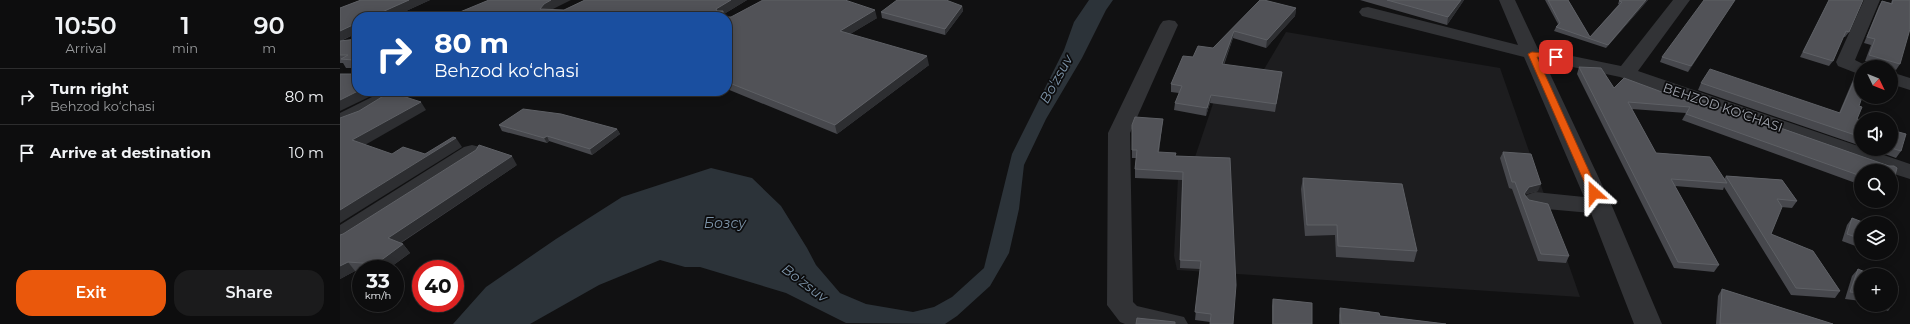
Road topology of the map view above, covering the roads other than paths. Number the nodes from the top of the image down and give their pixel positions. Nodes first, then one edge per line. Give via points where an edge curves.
1 (1507, 0) edge
2 (1682, 0) edge
3 (1872, 0) edge
4 (1368, 12) dead end
5 (1169, 25) dead end
6 (1532, 54) junction
7 (1854, 66) edge
8 (1626, 73) junction
9 (1898, 80) edge
10 (1910, 84) edge
11 (386, 96) edge
12 (340, 121) edge
13 (472, 152) edge
14 (1910, 172) edge
15 (1536, 200) edge
16 (1600, 206) junction
17 (340, 236) edge
18 (1174, 324) edge
19 (1648, 324) edge

1 - 6 street
2 - 8 street
3 - 7 street via 1845,62
4 - 6 street, BEHZOD KO‘CHASI
5 - 18 street via 1119,134 1120,305 1129,315
6 - 8 street, BEHZOD KO‘CHASI
6 - 16 street
8 - 14 street, BEHZOD KO‘CHASI
9 - 10 street
11 - 12 street
13 - 17 street
15 - 16 street
16 - 19 street

